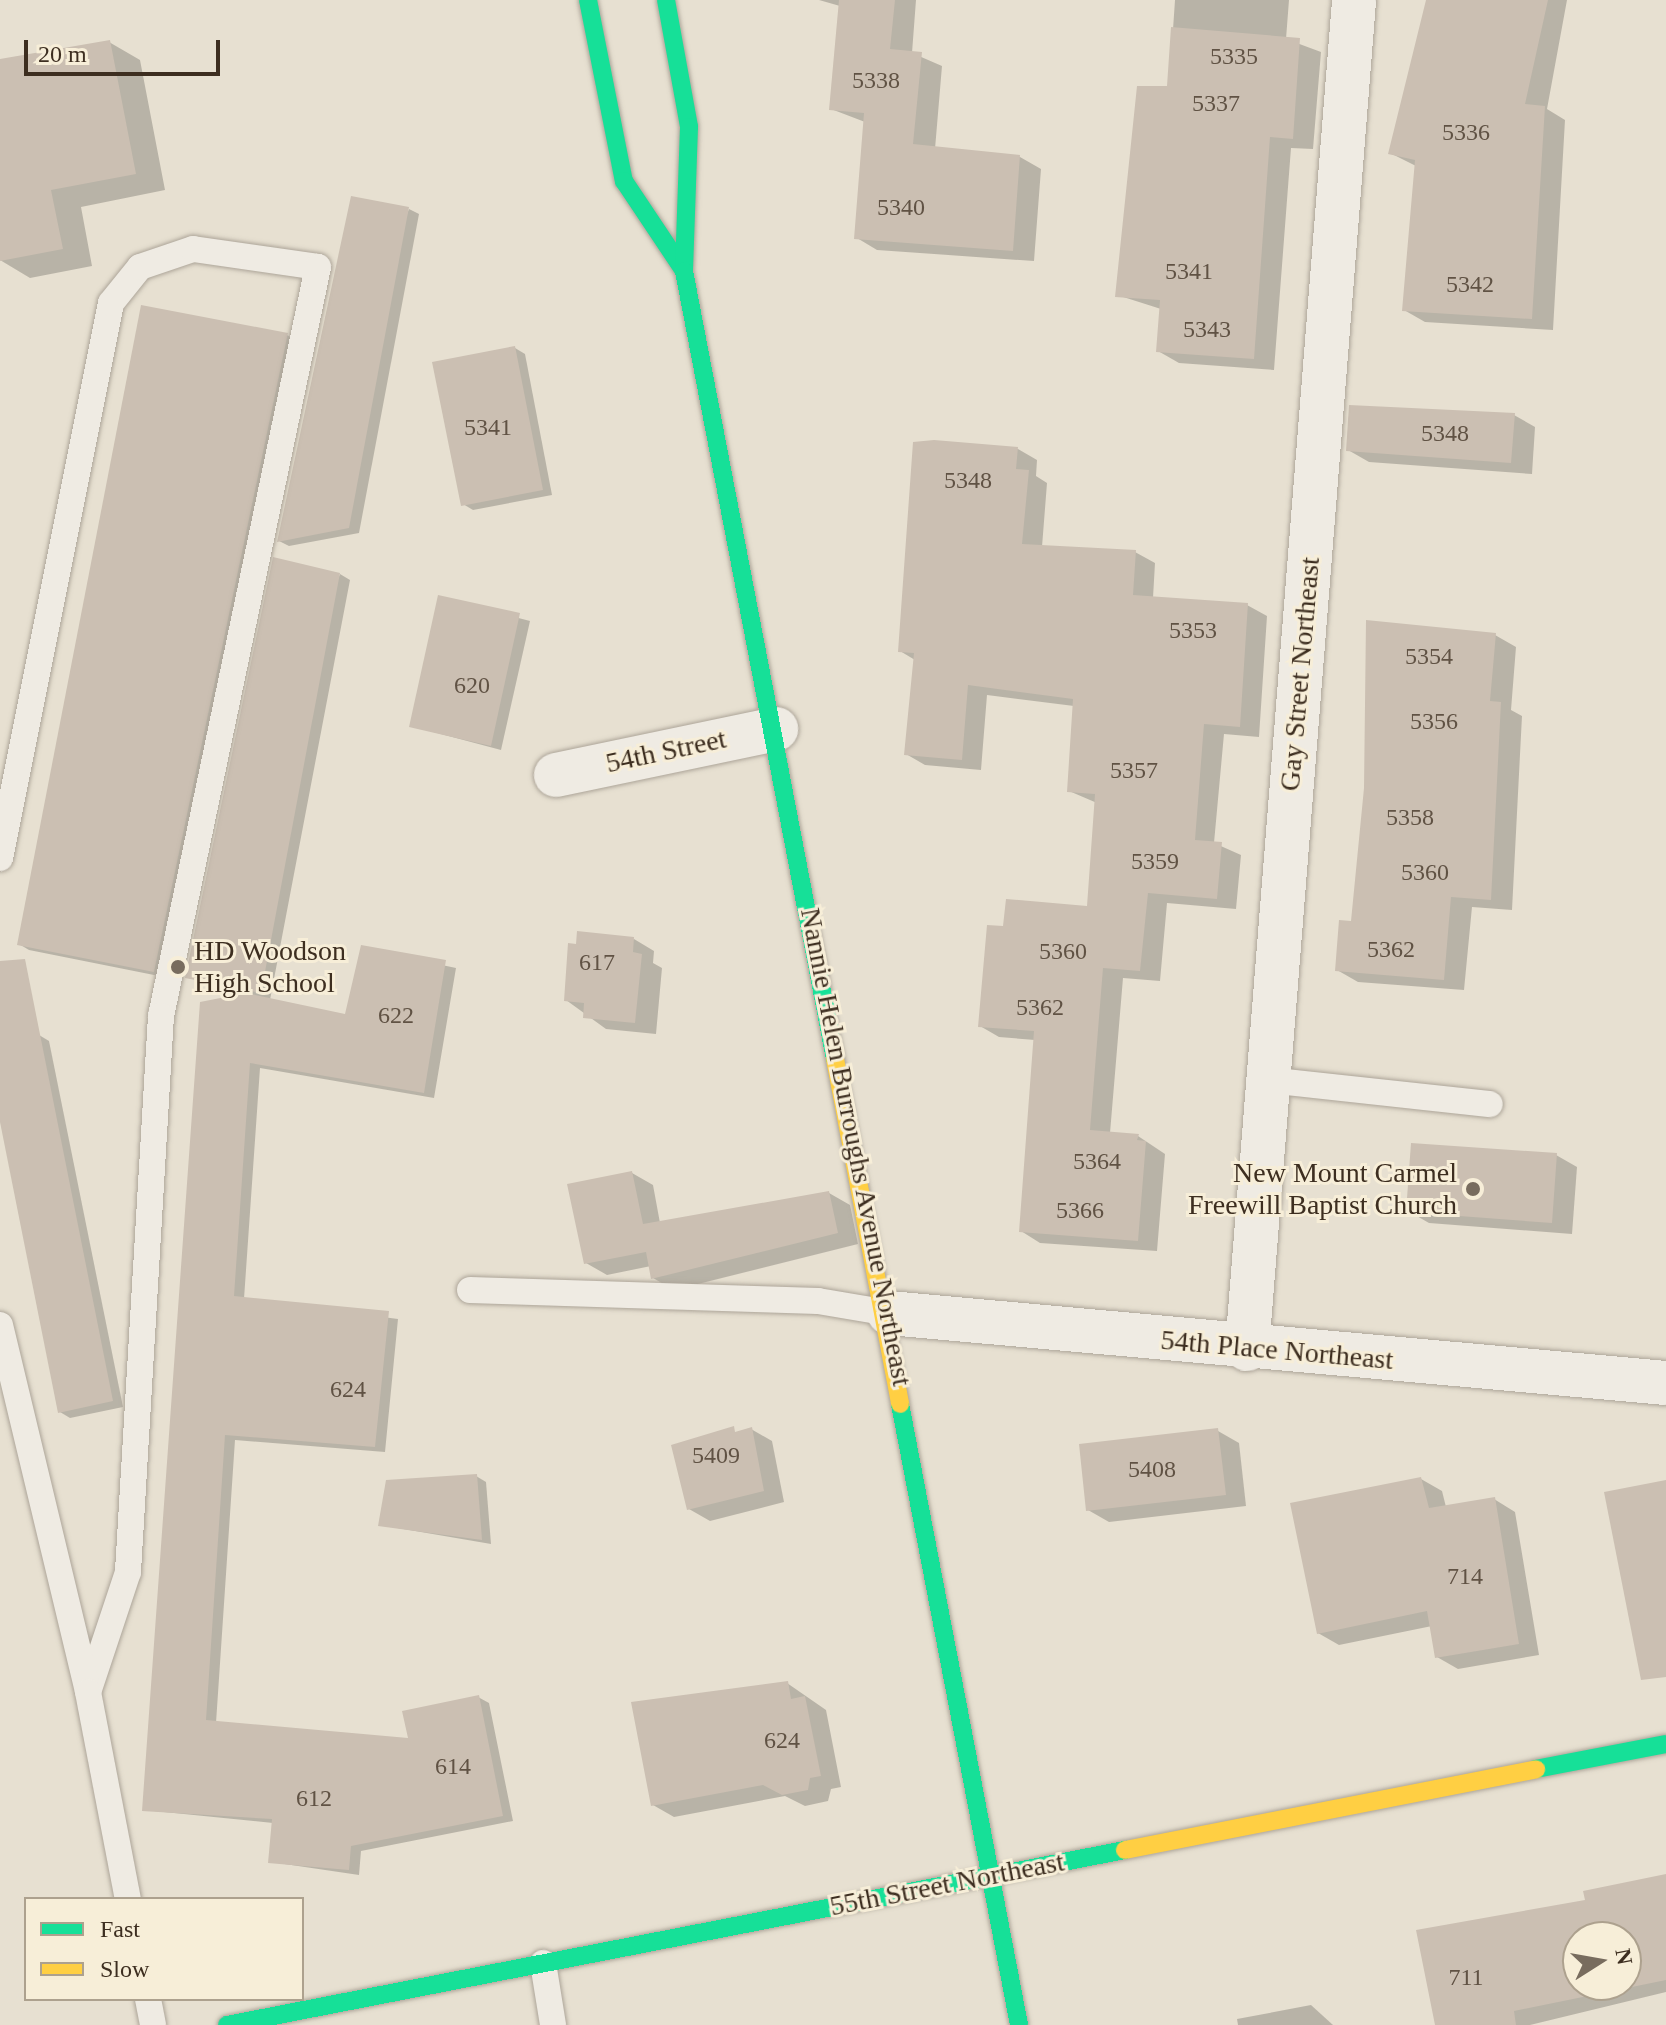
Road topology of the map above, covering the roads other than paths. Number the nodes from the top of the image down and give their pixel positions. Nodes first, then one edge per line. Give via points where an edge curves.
1 (588, 0) edge
2 (666, 0) edge
3 (1354, 0) edge
4 (684, 271) junction
5 (776, 729) junction
6 (556, 775) dead end
7 (0, 858) edge
8 (1268, 1080) junction
9 (1490, 1104) dead end
10 (470, 1290) dead end
11 (889, 1313) junction
12 (0, 1325) edge
13 (1247, 1349) junction
14 (1666, 1383) edge
15 (88, 1692) junction
16 (1666, 1744) edge
17 (990, 1876) junction
18 (128, 1897) edge
19 (543, 1963) junction
20 (148, 2001) edge
21 (153, 2025) edge
22 (227, 2025) edge
23 (553, 2025) edge
24 (1019, 2025) edge

1 - 4 main road, Nannie Helen Burroughs Avenue Northeast via 624,181
2 - 4 main road, Nannie Helen Burroughs Avenue Northeast via 689,127
3 - 8 street, Gay Street Northeast
4 - 5 main road, Nannie Helen Burroughs Avenue Northeast
5 - 6 street, 54th Street
5 - 11 main road, Nannie Helen Burroughs Avenue Northeast
7 - 15 lane via 111,303 140,267 193,249 318,267 161,1016 128,1572
8 - 9 lane
8 - 13 street, Gay Street Northeast
10 - 11 lane via 818,1301
11 - 13 street, 54th Place Northeast
11 - 17 main road, Nannie Helen Burroughs Avenue Northeast
12 - 15 lane
13 - 14 street, 54th Place Northeast
15 - 18 lane
16 - 17 main road, 55th Street Northeast
17 - 19 main road, 55th Street Northeast
17 - 24 main road, Nannie Helen Burroughs Avenue Northeast
19 - 22 main road, 55th Street Northeast
19 - 23 lane
20 - 21 lane

